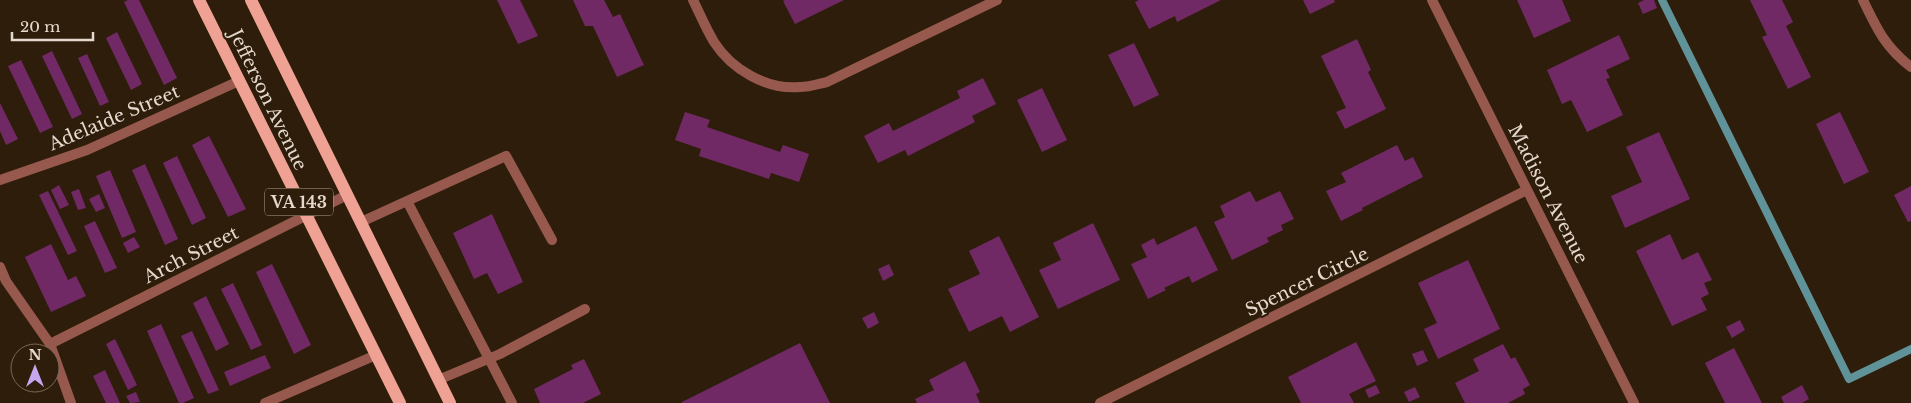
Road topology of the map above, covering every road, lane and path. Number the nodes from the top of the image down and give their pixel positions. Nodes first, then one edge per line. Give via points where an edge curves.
1 (200, 0) edge
2 (251, 0) edge
3 (693, 0) edge
4 (997, 0) edge
5 (1432, 0) edge
6 (1863, 0) edge
7 (1911, 67) edge
8 (240, 81) junction
9 (0, 180) edge
10 (1527, 190) junction
11 (347, 194) junction
12 (407, 201) junction
13 (306, 215) junction
14 (361, 222) junction
15 (552, 240) dead end
16 (0, 267) edge
17 (585, 309) dead end
18 (49, 343) edge
19 (52, 343) edge
20 (376, 356) junction
21 (489, 359) junction
22 (60, 372) edge
23 (438, 380) junction
24 (71, 403) edge
25 (265, 403) edge
26 (400, 403) edge
27 (450, 403) edge
28 (512, 403) edge
29 (1100, 403) edge
30 (1634, 403) edge

1 - 8 main road, Jefferson Avenue / VA 143
2 - 11 main road, Jefferson Avenue / VA 143
3 - 4 street via 714,42 742,71 780,86 800,87 827,82
5 - 10 street, Madison Avenue
6 - 7 street via 1882,38
8 - 9 street, Adelaide Street via 87,150
8 - 13 main road, Jefferson Avenue / VA 143
10 - 29 street, Spencer Circle
10 - 30 street, Madison Avenue
11 - 13 street, Arch Street
11 - 14 main road, Jefferson Avenue / VA 143
12 - 14 street
12 - 15 street via 506,156
12 - 21 street
13 - 19 street, Arch Street
13 - 20 main road, Jefferson Avenue / VA 143
14 - 23 main road, Jefferson Avenue / VA 143
16 - 18 street via 6,281
17 - 21 street
20 - 25 street
20 - 26 main road, Jefferson Avenue / VA 143
21 - 23 street
21 - 28 street
22 - 24 street
23 - 27 main road, Jefferson Avenue / VA 143

